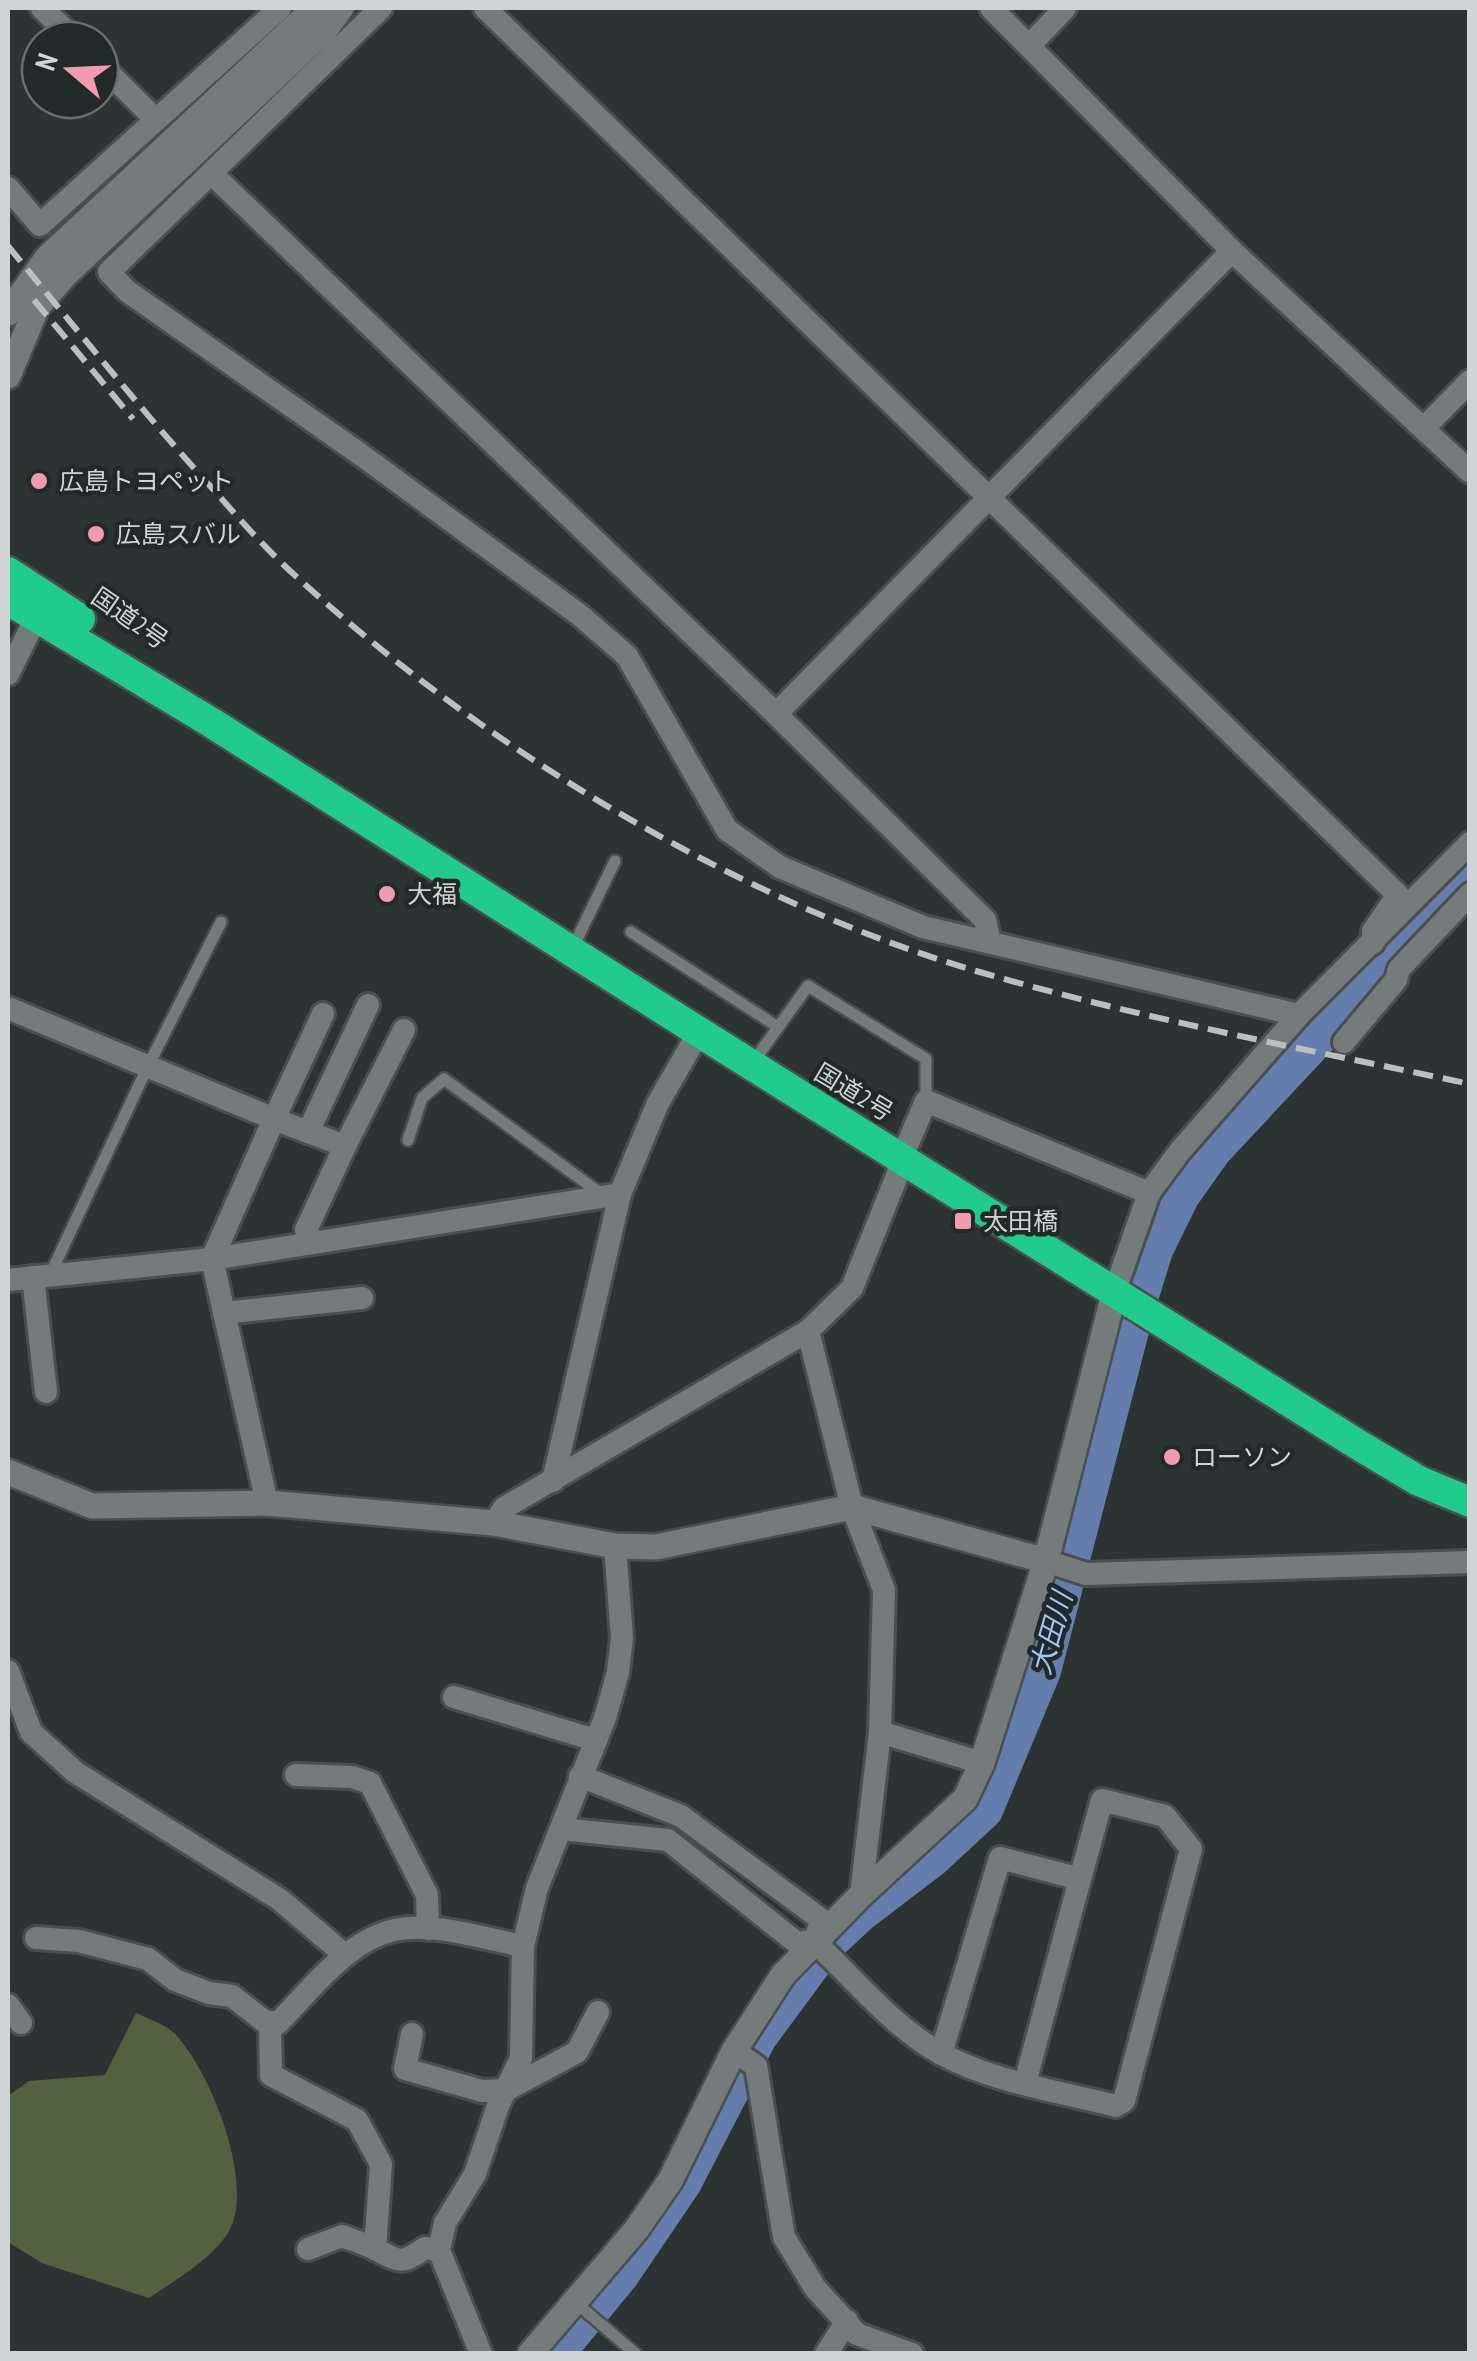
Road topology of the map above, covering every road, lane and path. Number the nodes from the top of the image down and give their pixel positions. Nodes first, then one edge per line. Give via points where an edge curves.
1 (280, 8) edge
2 (315, 8) edge
3 (341, 8) edge
4 (381, 8) edge
5 (485, 8) edge
6 (991, 8) edge
7 (1066, 8) edge
8 (1030, 44) junction
9 (120, 84) edge
10 (155, 119) junction
11 (212, 174) junction
12 (8, 188) edge
13 (1232, 251) junction
14 (8, 313) edge
15 (8, 376) edge
16 (1470, 381) edge
17 (1424, 428) junction
18 (1470, 472) edge
19 (991, 496) junction
20 (8, 572) edge
21 (8, 600) edge
22 (37, 616) junction
23 (8, 674) edge
24 (776, 714) junction
25 (212, 722) junction
26 (1470, 842) edge
27 (615, 862) dead end
28 (1470, 894) edge
29 (221, 922) dead end
30 (631, 932) dead end
31 (990, 942) junction
32 (1374, 943) junction
33 (571, 951) junction
34 (368, 1006) dead end
35 (8, 1008) edge
36 (323, 1014) dead end
37 (1298, 1015) junction
38 (778, 1026) junction
39 (404, 1030) dead end
40 (699, 1032) junction
41 (1344, 1042) dead end
42 (751, 1064) junction
43 (148, 1066) junction
44 (926, 1101) junction
45 (274, 1119) junction
46 (308, 1132) junction
47 (408, 1140) dead end
48 (345, 1146) junction
49 (902, 1157) junction
50 (1149, 1193) junction
51 (620, 1194) junction
52 (312, 1243) junction
53 (212, 1259) junction
54 (42, 1276) junction
55 (8, 1280) edge
56 (1115, 1290) junction
57 (362, 1298) dead end
58 (224, 1313) junction
59 (808, 1331) junction
60 (46, 1392) dead end
61 (8, 1472) edge
62 (553, 1480) junction
63 (1470, 1502) edge
64 (267, 1503) junction
65 (852, 1507) junction
66 (494, 1522) junction
67 (615, 1546) junction
68 (1046, 1561) junction
69 (1470, 1562) edge
70 (8, 1671) edge
71 (454, 1696) dead end
72 (880, 1732) junction
73 (595, 1740) junction
74 (982, 1764) junction
75 (296, 1776) dead end
76 (580, 1776) junction
77 (561, 1829) junction
78 (1080, 1878) junction
79 (861, 1895) junction
80 (428, 1929) junction
81 (36, 1938) dead end
82 (814, 1941) junction
83 (523, 1946) junction
84 (346, 1955) junction
85 (598, 2012) dead end
86 (270, 2022) junction
87 (412, 2034) dead end
88 (734, 2051) junction
89 (941, 2054) junction
90 (1025, 2083) junction
91 (506, 2090) junction
92 (308, 2249) dead end
93 (375, 2249) junction
94 (439, 2250) junction
95 (576, 2302) junction
96 (847, 2322) junction
97 (481, 2354) edge
98 (530, 2354) edge
99 (636, 2354) edge
100 (826, 2354) edge
101 (912, 2354) edge

1 - 10 street
2 - 14 street via 47,258
3 - 15 street via 326,30 64,275 37,307
4 - 11 street
5 - 19 street
6 - 8 street
7 - 8 street
8 - 13 street
9 - 10 street
10 - 12 street via 40,226
11 - 24 street
11 - 31 street via 110,272 127,291 582,616 627,656 726,830 780,867 922,927
13 - 17 street
13 - 19 street
16 - 17 street
17 - 18 street
19 - 24 street
19 - 32 street via 1398,895 1373,931
20 - 25 highway, 国道2号 via 144,661
21 - 22 highway, 国道2号
22 - 23 street
22 - 25 highway, 国道2号
24 - 31 street via 984,920
25 - 33 highway, 国道2号
26 - 32 street
27 - 33 lane
28 - 41 street via 1399,968
29 - 43 lane
30 - 38 lane
31 - 37 street
32 - 37 street
33 - 40 highway, 国道2号
34 - 46 street
35 - 43 street
36 - 45 street
37 - 50 street
38 - 42 lane
38 - 44 lane via 808,986 926,1059
39 - 48 street
40 - 42 highway, 国道2号
40 - 51 street via 658,1103
42 - 49 highway, 国道2号
43 - 45 street
43 - 54 lane
44 - 49 street
44 - 50 street
45 - 46 street
45 - 53 street
46 - 48 street
47 - 51 lane via 422,1098 444,1080 597,1191
48 - 52 street via 306,1230
49 - 56 highway, 国道2号
49 - 59 street via 852,1288
50 - 56 street
51 - 52 street
51 - 62 street
52 - 53 street
53 - 54 street
53 - 58 street
54 - 55 street
54 - 60 street
56 - 63 highway, 国道2号 via 1357,1444
56 - 68 street
57 - 58 street
58 - 64 street
59 - 62 street
59 - 65 street
61 - 64 street via 92,1506
62 - 66 street via 504,1508
64 - 66 street
65 - 67 street via 656,1547
65 - 68 street
65 - 72 street via 884,1590
66 - 67 street
67 - 73 street via 622,1638
68 - 69 street via 1086,1574
68 - 74 street
70 - 84 street via 32,1732 75,1772 278,1899
71 - 73 street
72 - 74 street
72 - 79 street
73 - 76 street
74 - 79 street via 965,1800
75 - 80 street via 352,1777 370,1784 427,1895
76 - 77 street
76 - 82 street via 680,1816 822,1920
77 - 82 street via 668,1840 797,1944
77 - 83 street via 536,1888
78 - 89 street via 1000,1858
78 - 90 street
78 - 90 street via 1102,1800 1164,1816 1191,1849 1124,2101 1116,2106
79 - 82 street
80 - 83 street
80 - 84 street via 386,1933
81 - 86 street via 148,1959 175,1980 232,1996
82 - 88 street via 782,1975
82 - 89 street
83 - 91 street via 522,2058
84 - 86 street via 278,2023
85 - 91 street via 577,2052
86 - 93 street via 271,2074 357,2120 381,2164
87 - 91 street via 405,2069 482,2091
88 - 95 street via 670,2181
88 - 96 street via 756,2066 784,2237 815,2288
89 - 90 street
91 - 94 street
92 - 93 street via 342,2236
93 - 94 street via 393,2260
94 - 97 street
95 - 98 street
95 - 99 lane
96 - 100 street
96 - 101 street via 857,2334

